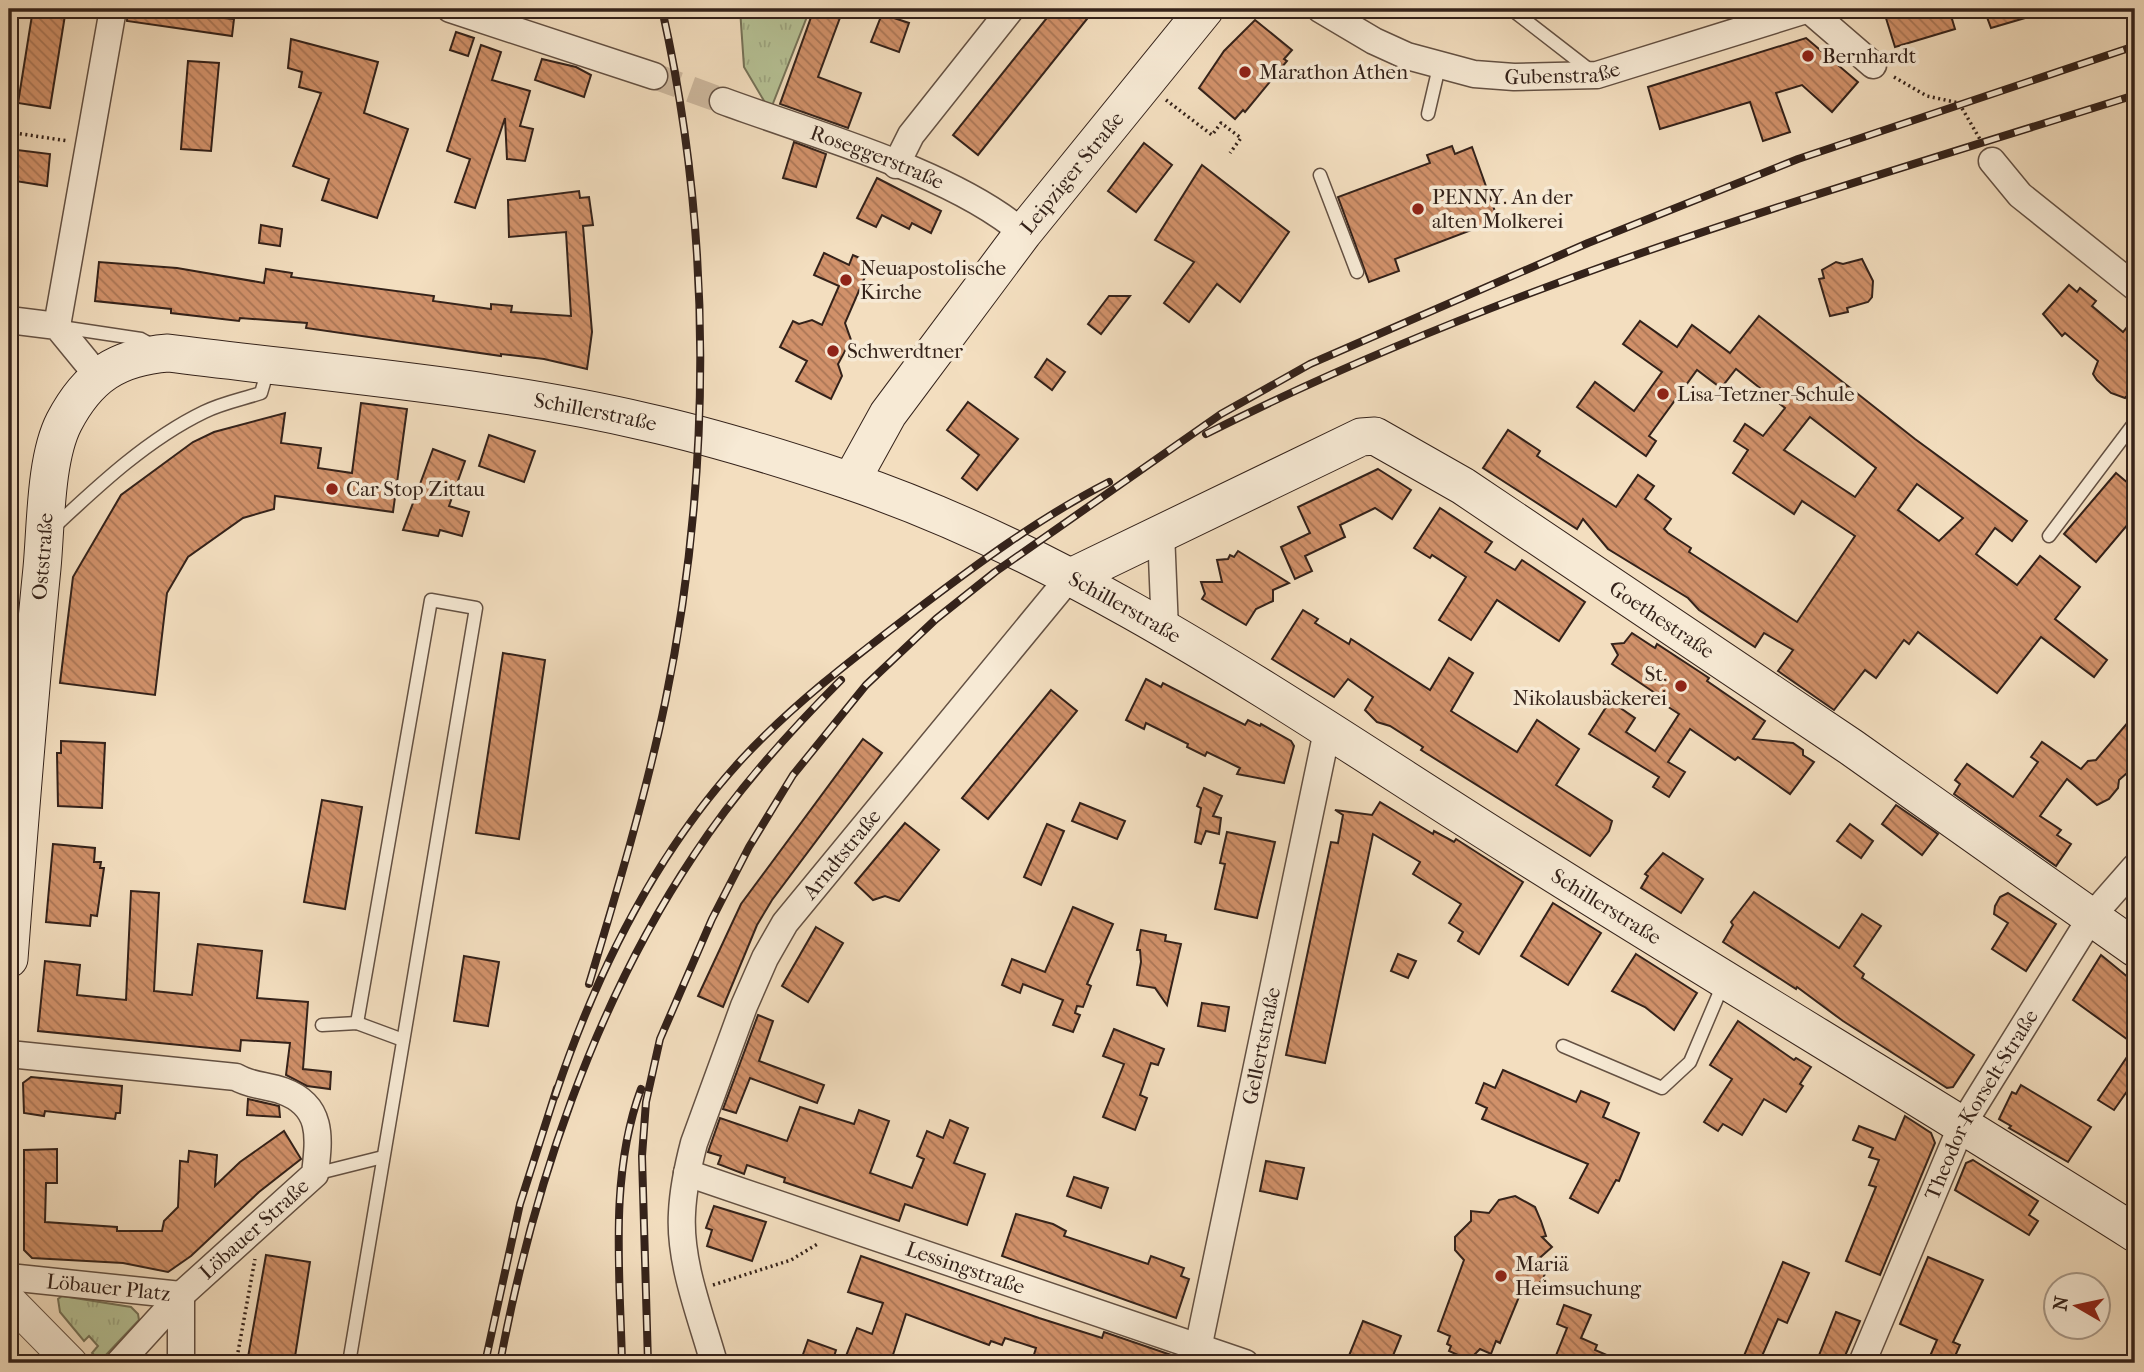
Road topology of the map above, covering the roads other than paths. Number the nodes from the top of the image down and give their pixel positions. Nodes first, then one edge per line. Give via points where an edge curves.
1 (113, 9) edge
2 (450, 9) edge
3 (1011, 9) edge
4 (1205, 9) edge
5 (1320, 9) edge
6 (1511, 9) edge
7 (1809, 9) edge
8 (1873, 65) road end
9 (1439, 67) junction
10 (1597, 75) junction
11 (654, 76) tunnel mouth
12 (723, 101) tunnel mouth
13 (1428, 114) dead end
14 (1992, 162) road end
15 (896, 165) junction
16 (1320, 175) dead end
17 (1023, 233) junction
18 (1357, 272) dead end
19 (2135, 287) edge
20 (9, 320) edge
21 (57, 326) junction
22 (168, 354) junction
23 (270, 366) junction
24 (98, 376) junction
25 (2135, 422) edge
26 (851, 481) junction
27 (1161, 532) junction
28 (45, 535) junction
29 (2049, 536) dead end
30 (1069, 578) junction
31 (1165, 630) junction
32 (1327, 731) junction
33 (14, 818) edge
34 (2135, 867) edge
35 (2092, 916) junction
36 (2135, 948) edge
37 (9, 959) edge
38 (1724, 982) junction
39 (357, 1023) junction
40 (322, 1025) dead end
41 (403, 1040) junction
42 (1563, 1046) dead end
43 (9, 1054) edge
44 (1961, 1127) junction
45 (383, 1157) junction
46 (687, 1173) junction
47 (315, 1174) junction
48 (2135, 1233) edge
49 (9, 1277) edge
50 (181, 1295) junction
51 (9, 1300) edge
52 (1197, 1354) edge
53 (71, 1363) edge
54 (119, 1363) edge
55 (181, 1363) edge
56 (349, 1363) edge
57 (714, 1363) edge
58 (1245, 1363) edge
59 (1862, 1363) edge

1 - 21 street
2 - 11 street
3 - 15 street via 911,135
4 - 17 main road, Leipziger Straße
5 - 9 street, Gubenstraße via 1374,41
6 - 10 lane
7 - 8 street
7 - 10 street, Gubenstraße
9 - 10 street, Gubenstraße via 1474,75
9 - 13 lane
12 - 15 street, Roseggerstraße
14 - 19 street via 2020,195
15 - 17 street, Roseggerstraße via 954,190
16 - 18 lane
17 - 26 main road, Leipziger Straße via 888,414
20 - 21 street
21 - 22 lane via 141,339
21 - 24 street
22 - 23 main road, Schillerstraße
22 - 24 main road, Schillerstraße via 140,355
23 - 26 main road, Schillerstraße via 502,396 645,421
23 - 28 lane via 261,393 206,411 164,435
24 - 28 main road, Oststraße via 63,424 51,476
25 - 29 lane
26 - 30 main road, Schillerstraße via 986,534
27 - 30 main road, Goethestraße
27 - 31 street
27 - 35 main road, Goethestraße via 1361,436 1375,436 1486,501
28 - 33 main road, Oststraße
30 - 31 main road, Schillerstraße
30 - 46 street, Arndtstraße via 785,923 744,1006
31 - 32 main road, Schillerstraße
32 - 38 main road, Schillerstraße
32 - 52 street, Gellertstraße
33 - 37 main road, Oststraße
34 - 35 street, Theodor-Korselt-Straße
35 - 36 main road, Goethestraße
35 - 44 street, Theodor-Korselt-Straße
38 - 42 lane via 1690,1062 1662,1088
38 - 44 main road, Schillerstraße
39 - 40 lane
39 - 41 lane
39 - 41 lane via 431,600 476,608
41 - 45 lane
43 - 47 street, Löbauer Straße via 236,1077 285,1091 312,1112 319,1128
44 - 48 main road, Schillerstraße
44 - 59 street, Theodor-Korselt-Straße
45 - 47 lane
45 - 56 lane
46 - 52 street, Lessingstraße
46 - 57 street, Arndtstraße via 681,1215 686,1259
47 - 50 street, Löbauer Straße
49 - 50 street, Löbauer Platz
50 - 54 street, Löbauer Straße
50 - 55 street, Löbauer Platz
51 - 53 street, Löbauer Platz
52 - 58 street, Lessingstraße

